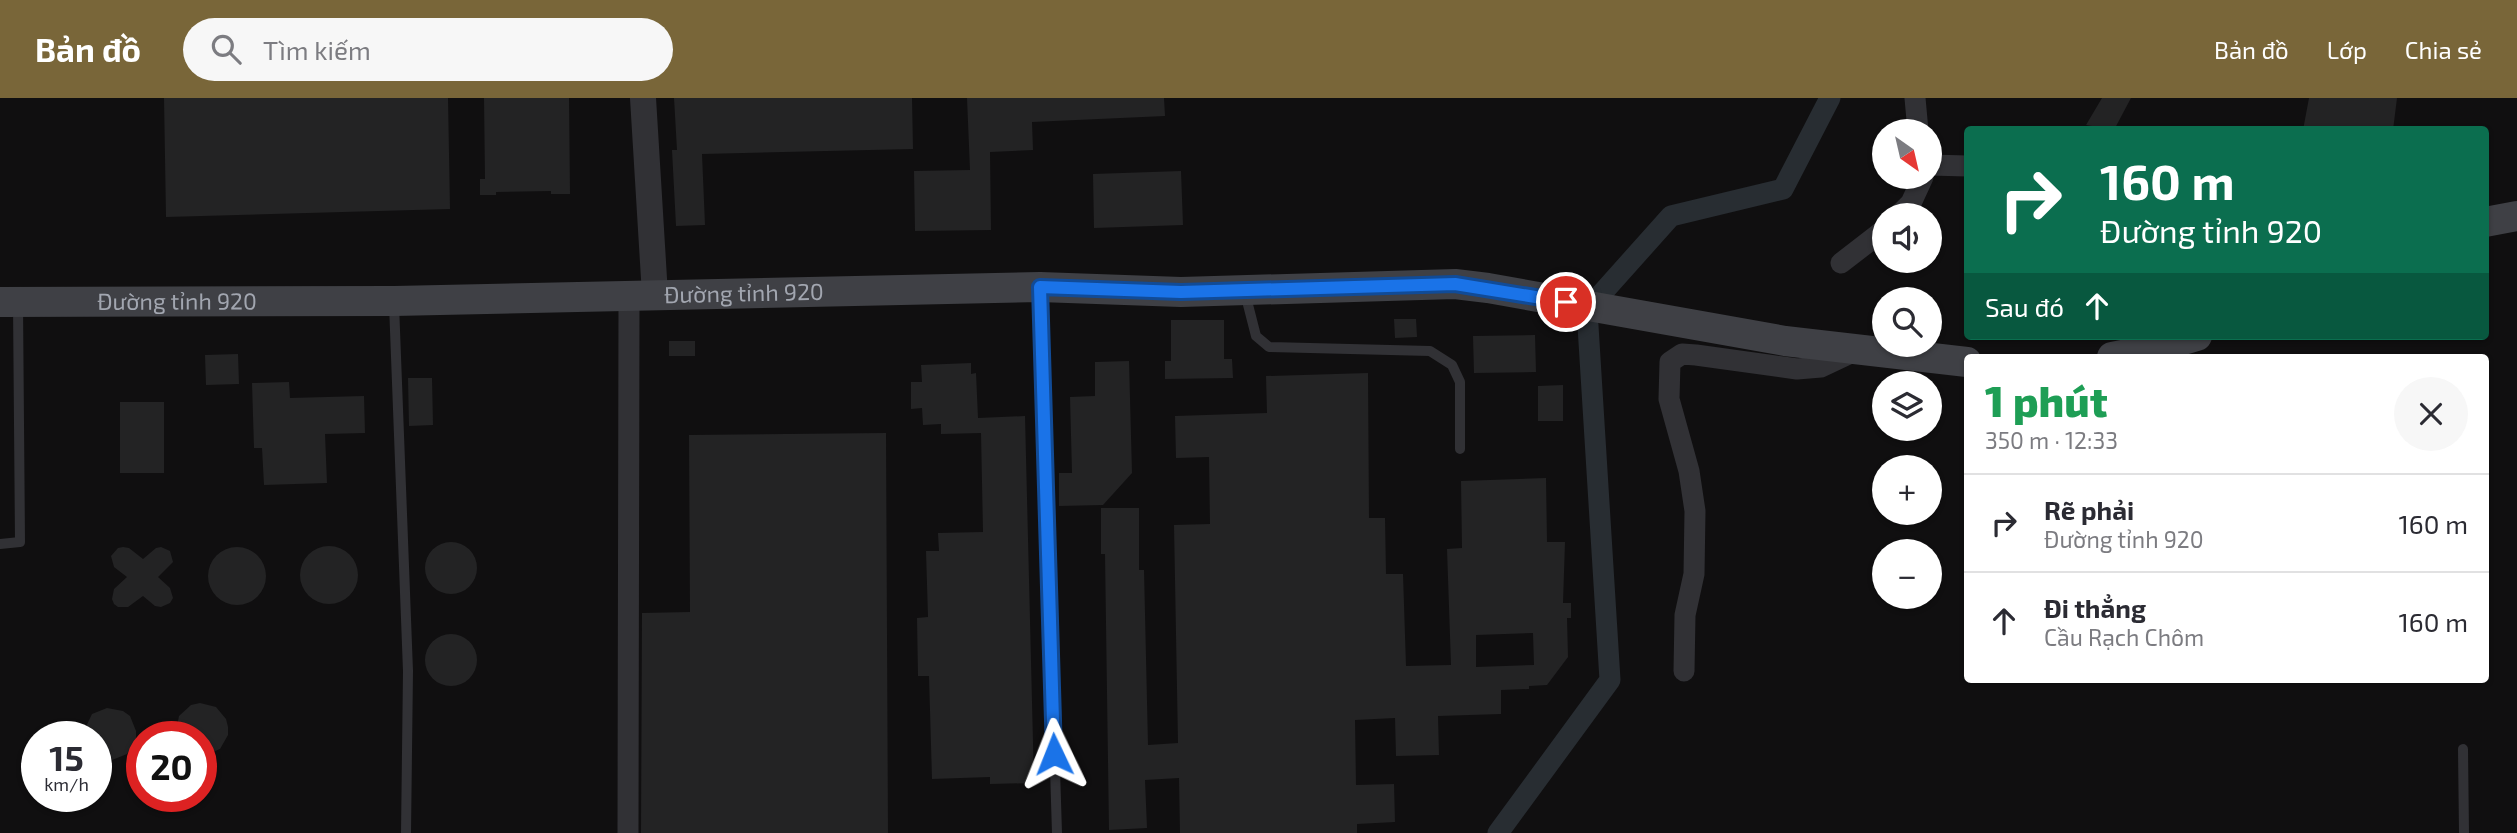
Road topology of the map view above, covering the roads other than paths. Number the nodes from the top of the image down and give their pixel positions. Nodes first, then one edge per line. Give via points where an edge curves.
1 (643, 98) edge
2 (1915, 98) edge
3 (1917, 119) edge
4 (1942, 165) edge
5 (1964, 166) edge
6 (1872, 239) edge
7 (1841, 263) dead end
8 (1040, 287) junction
9 (1244, 290) junction
10 (642, 295) junction
11 (394, 301) junction
12 (9, 302) edge
13 (2184, 340) edge
14 (1859, 349) junction
15 (2127, 354) edge
16 (1964, 362) edge
17 (1460, 449) dead end
18 (0, 544) edge
19 (1685, 671) dead end
20 (2463, 749) dead end
21 (406, 833) edge
22 (628, 833) edge
23 (1057, 833) edge
24 (2464, 833) edge

1 - 10 street
2 - 3 street
4 - 5 street
6 - 7 street
8 - 9 main road, Đường tỉnh 920
8 - 10 main road, Đường tỉnh 920
8 - 23 lane
9 - 14 main road, Đường tỉnh 920 via 1455,284 1785,341
9 - 17 lane via 1256,336 1269,347 1430,351 1452,365 1460,382
10 - 11 main road, Đường tỉnh 920
10 - 22 street
11 - 12 main road, Đường tỉnh 920
11 - 21 lane via 408,671
12 - 18 lane via 20,542
13 - 15 main road
14 - 16 main road
14 - 19 street via 1821,367 1797,369 1682,354 1670,362 1669,399 1696,511 1694,574 1685,615
20 - 24 lane

